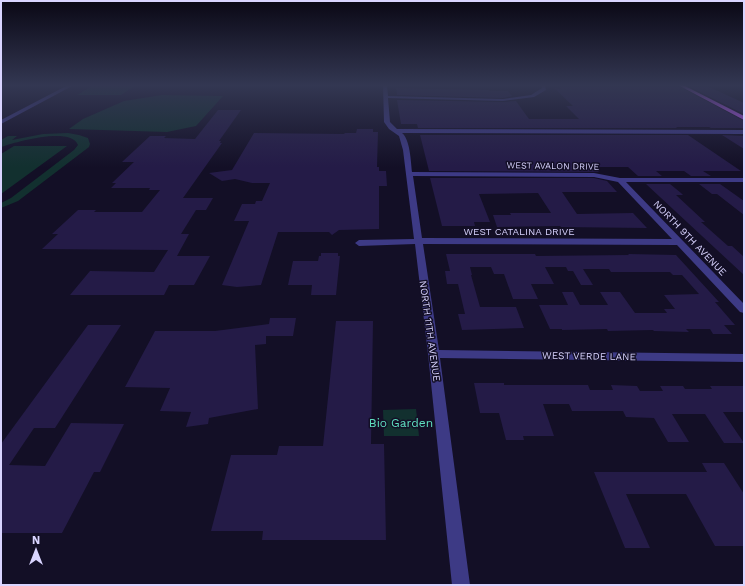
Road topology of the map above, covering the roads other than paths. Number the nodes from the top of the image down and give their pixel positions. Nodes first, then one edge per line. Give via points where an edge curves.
1 (20, 112) edge
2 (387, 112) edge
3 (733, 112) edge
4 (744, 118) edge
5 (1, 122) edge
6 (397, 131) junction
7 (744, 132) edge
8 (409, 174) junction
9 (620, 180) junction
10 (740, 180) edge
11 (744, 186) edge
12 (418, 241) junction
13 (679, 242) junction
14 (359, 243) dead end
15 (744, 310) edge
16 (434, 354) junction
17 (744, 358) edge
18 (461, 585) edge

1 - 5 street
2 - 6 street, NORTH 11TH AVENUE via 388,125
3 - 4 main road
6 - 7 street
6 - 8 street, NORTH 11TH AVENUE via 404,138
8 - 9 street, WEST AVALON DRIVE via 594,175
8 - 12 street, NORTH 11TH AVENUE
9 - 10 street, WEST AVALON DRIVE
9 - 13 street, NORTH 9TH AVENUE
10 - 11 street
12 - 13 street, WEST CATALINA DRIVE
12 - 14 street, WEST CATALINA DRIVE
12 - 16 street, NORTH 11TH AVENUE
13 - 15 street, NORTH 9TH AVENUE
16 - 17 street, WEST VERDE LANE
16 - 18 street, NORTH 11TH AVENUE

